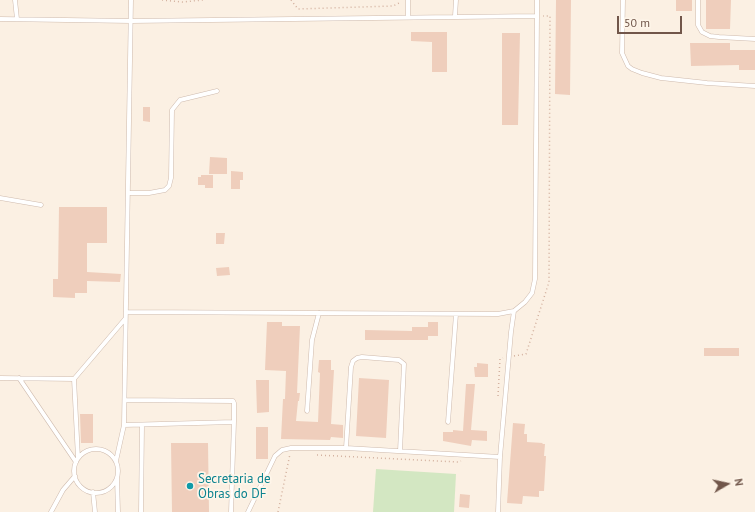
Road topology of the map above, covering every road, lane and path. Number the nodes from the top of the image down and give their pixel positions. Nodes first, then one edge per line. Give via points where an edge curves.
1 (15, 0) edge
2 (131, 0) edge
3 (162, 0) edge
4 (203, 0) edge
5 (291, 0) edge
6 (407, 0) edge
7 (456, 0) edge
8 (537, 0) edge
9 (623, 0) edge
10 (698, 0) edge
11 (455, 16) junction
12 (537, 16) junction
13 (408, 17) junction
14 (0, 19) edge
15 (17, 19) junction
16 (131, 21) junction
17 (755, 39) edge
18 (755, 86) edge
19 (217, 91) dead end
20 (128, 193) junction
21 (0, 198) edge
22 (42, 205) dead end
23 (514, 311) junction
24 (126, 312) junction
25 (319, 313) junction
26 (456, 314) junction
27 (126, 319) junction
28 (0, 378) edge
29 (19, 378) junction
30 (74, 379) junction
31 (125, 400) junction
32 (307, 411) dead end
33 (234, 422) junction
34 (448, 422) dead end
35 (124, 425) junction
36 (142, 425) junction
37 (346, 448) junction
38 (400, 451) junction
39 (500, 457) junction
40 (77, 460) junction
41 (116, 461) junction
42 (75, 476) junction
43 (117, 477) junction
44 (93, 492) junction
45 (51, 512) edge
46 (95, 512) edge
47 (118, 512) edge
48 (141, 512) edge
49 (232, 512) edge
50 (248, 512) edge
51 (498, 512) edge

1 - 15 lane
2 - 16 lane
3 - 4 path
5 - 6 path via 298,9 393,6
6 - 13 lane
7 - 11 lane
8 - 12 lane
9 - 18 lane via 622,53 632,70 661,78
10 - 17 lane via 698,25 702,32 719,38
11 - 12 lane
11 - 13 lane
12 - 23 lane via 535,279 532,293
13 - 16 lane
14 - 15 lane
15 - 16 lane
16 - 20 lane
19 - 20 lane via 180,100 172,110 169,186 165,190 149,193
20 - 24 lane
21 - 22 lane
23 - 26 lane via 498,314
23 - 39 lane
24 - 25 lane
24 - 27 lane
25 - 26 lane
25 - 32 lane via 312,340
26 - 34 lane
27 - 30 lane
27 - 31 lane
28 - 29 lane
29 - 30 lane
29 - 40 lane
30 - 40 lane
31 - 33 lane via 231,400 234,403
31 - 35 lane
33 - 36 lane
33 - 49 lane
35 - 36 lane
35 - 41 lane
36 - 48 lane
37 - 38 lane
37 - 38 lane via 351,367 356,358 362,357 399,360 404,364
37 - 50 lane via 282,450 275,456
38 - 39 lane
39 - 51 lane
40 - 41 lane via 88,450 94,449 107,452
40 - 42 lane
41 - 43 lane
42 - 44 lane via 81,487
42 - 45 lane via 63,490
43 - 44 lane via 108,489
43 - 47 lane
44 - 46 lane

